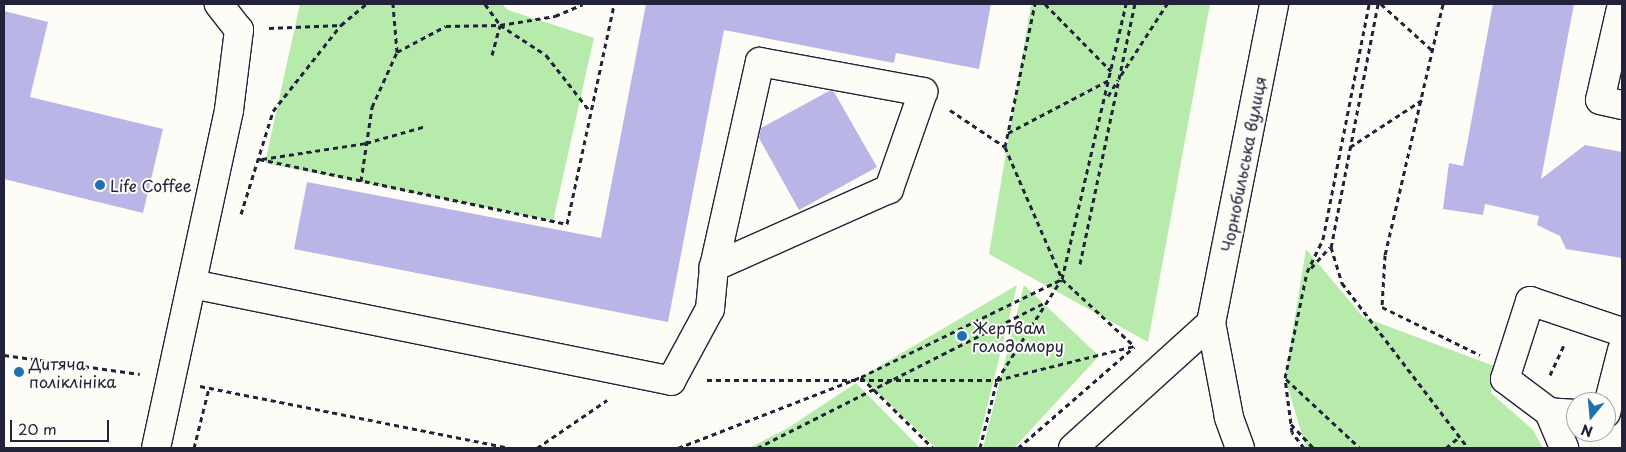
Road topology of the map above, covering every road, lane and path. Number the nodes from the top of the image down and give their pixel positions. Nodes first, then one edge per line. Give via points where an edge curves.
1 (219, 4) edge
2 (366, 4) edge
3 (393, 4) edge
4 (485, 4) edge
5 (583, 4) edge
6 (614, 4) edge
7 (1034, 4) edge
8 (1045, 4) edge
9 (1126, 4) edge
10 (1135, 4) edge
11 (1167, 4) edge
12 (1274, 4) edge
13 (1369, 4) edge
14 (1380, 4) edge
15 (1443, 4) edge
16 (1622, 4) edge
17 (341, 25) junction
18 (500, 25) junction
19 (239, 30) junction
20 (1433, 51) junction
21 (397, 52) junction
22 (492, 55) dead end
23 (1112, 71) junction
24 (1119, 78) junction
25 (1110, 80) junction
26 (923, 92) junction
27 (1106, 99) junction
28 (1423, 100) junction
29 (1622, 105) edge
30 (589, 110) junction
31 (426, 126) dead end
32 (1008, 133) junction
33 (366, 143) junction
34 (1005, 147) junction
35 (1350, 147) junction
36 (259, 159) junction
37 (361, 181) junction
38 (237, 225) dead end
39 (1331, 247) junction
40 (1080, 264) dead end
41 (714, 268) junction
42 (1307, 272) junction
43 (1062, 279) junction
44 (192, 284) junction
45 (1048, 301) junction
46 (1577, 317) junction
47 (1211, 324) junction
48 (1622, 332) edge
49 (1134, 346) junction
50 (1622, 350) edge
51 (4, 354) edge
52 (1509, 369) junction
53 (642, 375) junction
54 (861, 377) junction
55 (897, 377) junction
56 (1285, 378) junction
57 (171, 379) junction
58 (997, 380) junction
59 (671, 381) junction
60 (209, 388) junction
61 (874, 389) junction
62 (1611, 392) edge
63 (1564, 414) edge
64 (1291, 424) junction
65 (1459, 437) junction
66 (156, 448) edge
67 (194, 448) edge
68 (511, 448) edge
69 (538, 448) edge
70 (678, 448) edge
71 (757, 448) edge
72 (933, 448) edge
73 (980, 448) edge
74 (1018, 448) edge
75 (1073, 448) edge
76 (1240, 448) edge
77 (1304, 448) edge
78 (1313, 448) edge
79 (1360, 448) edge
80 (1446, 448) edge
81 (1468, 448) edge
82 (1564, 448) edge

1 - 19 main road
2 - 17 path
3 - 21 path
4 - 18 path
5 - 18 path via 555,16
6 - 30 path
7 - 32 path
8 - 23 path
9 - 23 path
10 - 24 path
11 - 24 path
12 - 47 main road, Чорнобильська вулиця
13 - 42 path via 1323,239
14 - 20 path
14 - 35 path
15 - 20 path
16 - 29 main road via 1600,100
17 - 19 path
17 - 36 path via 272,111
18 - 21 path via 446,26
18 - 22 path
18 - 30 path via 546,54
19 - 44 main road via 229,110
20 - 28 path
21 - 33 path via 372,107
23 - 25 path
24 - 27 path
24 - 40 path
25 - 27 path
25 - 32 path
26 - 34 path
26 - 41 main road via 889,189
26 - 41 main road via 760,62
27 - 43 path
28 - 35 path
28 - 52 path via 1385,255 1382,307
30 - 37 path via 567,224
31 - 33 path
32 - 34 path
33 - 36 path
33 - 37 path
34 - 43 path
35 - 39 path
36 - 37 path
36 - 38 path
39 - 42 path
39 - 65 path via 1342,284
41 - 59 main road via 710,309
42 - 56 path
43 - 45 path
43 - 49 path
43 - 54 path
44 - 53 main road
44 - 57 main road
45 - 55 path
45 - 58 path
46 - 48 main road
46 - 52 main road via 1530,301
46 - 63 path via 1546,384
47 - 75 main road
47 - 76 main road, Чорнобильська вулиця via 1229,418
49 - 58 path
49 - 74 path
50 - 62 main road
51 - 57 path
52 - 63 main road via 1505,380
53 - 59 main road
53 - 69 path
54 - 55 path
54 - 59 path
54 - 61 path
54 - 70 path
55 - 58 path
55 - 61 path
56 - 64 path
56 - 79 path
57 - 60 path
57 - 66 main road
58 - 73 path
60 - 67 path
60 - 68 path
61 - 71 path
61 - 72 path
63 - 82 main road
64 - 77 path
64 - 78 path
65 - 80 path
65 - 81 path

